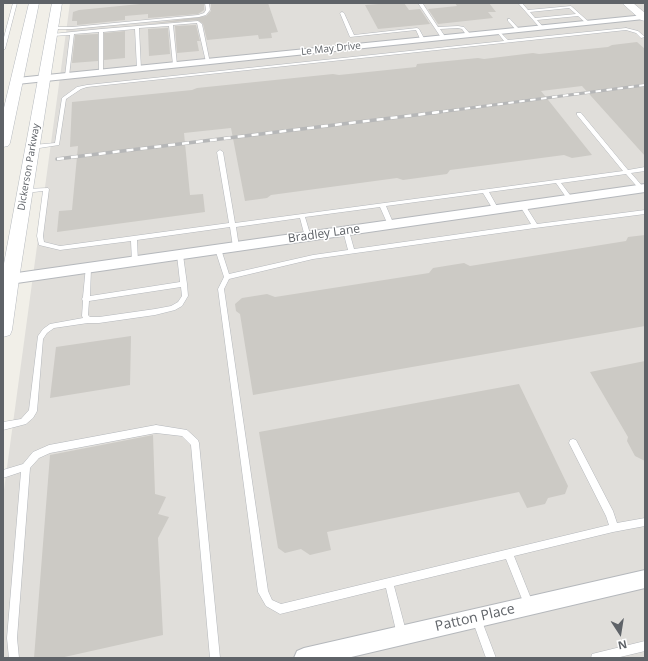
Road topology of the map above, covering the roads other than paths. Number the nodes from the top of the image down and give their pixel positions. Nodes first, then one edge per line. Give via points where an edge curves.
1 (15, 3) edge
2 (34, 3) edge
3 (57, 3) edge
4 (207, 3) edge
5 (422, 3) edge
6 (520, 3) edge
7 (627, 3) edge
8 (527, 11) junction
9 (342, 13) dead end
10 (580, 15) junction
11 (645, 17) edge
12 (534, 19) junction
13 (509, 20) dead end
14 (588, 23) junction
15 (171, 24) junction
16 (566, 25) junction
17 (137, 27) junction
18 (437, 28) junction
19 (542, 28) junction
20 (101, 30) junction
21 (518, 30) junction
22 (52, 31) junction
23 (499, 32) junction
24 (72, 33) junction
25 (469, 35) junction
26 (574, 35) junction
27 (352, 36) junction
28 (643, 37) dead end
29 (444, 38) junction
30 (425, 40) junction
31 (507, 42) junction
32 (358, 46) junction
33 (3, 49) edge
34 (329, 49) junction
35 (434, 50) junction
36 (223, 60) junction
37 (333, 60) junction
38 (208, 62) junction
39 (174, 65) junction
40 (138, 69) junction
41 (226, 71) junction
42 (101, 73) junction
43 (67, 76) junction
44 (44, 78) junction
45 (138, 80) junction
46 (17, 81) junction
47 (579, 114) dead end
48 (3, 143) edge
49 (33, 147) junction
50 (220, 152) dead end
51 (645, 169) edge
52 (627, 172) junction
53 (557, 181) junction
54 (643, 189) edge
55 (485, 191) junction
56 (25, 192) junction
57 (570, 199) junction
58 (382, 205) junction
59 (523, 206) junction
60 (496, 210) junction
61 (645, 212) edge
62 (302, 216) junction
63 (232, 225) junction
64 (391, 225) junction
65 (535, 226) junction
66 (346, 231) junction
67 (308, 237) junction
68 (134, 238) junction
69 (236, 247) junction
70 (218, 249) junction
71 (352, 252) junction
72 (180, 255) junction
73 (135, 262) junction
74 (88, 268) junction
75 (227, 277) junction
76 (6, 280) edge
77 (184, 284) junction
78 (85, 299) junction
79 (88, 320) junction
80 (3, 330) edge
81 (3, 426) edge
82 (573, 443) dead end
83 (26, 467) junction
84 (3, 474) edge
85 (645, 522) edge
86 (614, 528) junction
87 (509, 554) junction
88 (645, 579) edge
89 (389, 583) junction
90 (529, 606) junction
91 (477, 618) junction
92 (402, 635) junction
93 (645, 646) edge
94 (14, 658) edge
95 (215, 658) edge
96 (304, 658) edge
97 (492, 658) edge
98 (596, 658) edge

1 - 33 lane
2 - 46 main road
3 - 22 main road, Dickerson Parkway
4 - 22 lane via 208,10 198,16
5 - 18 lane
6 - 8 lane
7 - 11 street
8 - 10 lane via 570,7
8 - 12 lane
9 - 27 lane
10 - 12 lane
10 - 14 lane
11 - 14 street, Le May Drive
12 - 19 lane
13 - 21 lane
14 - 16 street, Le May Drive
15 - 17 lane
15 - 38 lane via 200,24
15 - 39 lane
16 - 19 street, Le May Drive
16 - 26 lane
17 - 20 lane
17 - 40 lane
18 - 25 lane via 463,28
18 - 29 lane
19 - 21 street, Le May Drive
20 - 24 lane
20 - 42 lane
21 - 23 street, Le May Drive
22 - 24 lane
22 - 44 main road, Dickerson Parkway
23 - 25 street, Le May Drive
23 - 31 lane
24 - 43 lane
25 - 29 street, Le May Drive
26 - 28 lane via 626,29 638,32
26 - 31 lane
27 - 30 lane via 417,29
27 - 32 lane
29 - 30 street, Le May Drive
30 - 32 street, Le May Drive
30 - 35 lane
31 - 35 lane
32 - 34 street, Le May Drive
34 - 36 street, Le May Drive
34 - 37 lane
35 - 37 lane
36 - 38 street, Le May Drive
36 - 41 lane
37 - 41 lane
38 - 39 street, Le May Drive
39 - 40 street, Le May Drive
40 - 42 street, Le May Drive
40 - 45 lane
41 - 45 lane
42 - 43 street, Le May Drive
43 - 44 street, Le May Drive
44 - 46 street, Le May Drive
44 - 49 main road, Dickerson Parkway
45 - 49 lane via 87,86 67,95 63,102 57,144
46 - 48 main road
47 - 52 lane
49 - 56 main road, Dickerson Parkway
50 - 63 lane
51 - 52 lane
52 - 53 lane
52 - 54 lane
53 - 55 lane
53 - 57 lane
54 - 57 street, Bradley Lane
55 - 58 lane
55 - 60 lane
56 - 68 lane via 46,189 41,244 60,248
56 - 76 main road, Dickerson Parkway
57 - 59 street, Bradley Lane
58 - 62 lane
58 - 64 lane
59 - 60 street, Bradley Lane
59 - 65 lane
60 - 64 street, Bradley Lane
61 - 65 lane
62 - 63 lane
62 - 67 lane
63 - 68 lane
63 - 69 lane
64 - 66 street, Bradley Lane
65 - 71 lane
66 - 67 street, Bradley Lane
66 - 71 lane
67 - 69 street, Bradley Lane
68 - 73 lane
69 - 70 street, Bradley Lane
70 - 72 street, Bradley Lane
70 - 75 lane
71 - 75 lane via 313,257
72 - 73 street, Bradley Lane
72 - 77 lane
73 - 74 street, Bradley Lane
74 - 76 street, Bradley Lane
74 - 78 lane
75 - 89 lane via 221,289 263,592 269,603 280,609
76 - 80 main road, Dickerson Parkway
77 - 78 lane
77 - 79 lane via 184,299 173,308
78 - 79 lane via 85,316
79 - 81 lane via 52,326 45,331 40,338 33,411 23,422
82 - 86 lane via 610,514
83 - 84 lane
83 - 94 lane via 12,638
83 - 95 lane via 36,455 49,449 156,429 184,433 195,443
85 - 86 lane
86 - 87 lane
87 - 89 lane
87 - 90 lane
88 - 90 street, Patton Place
89 - 92 lane
90 - 91 street, Patton Place
91 - 92 street, Patton Place
91 - 97 lane
92 - 96 street, Patton Place
93 - 98 lane

